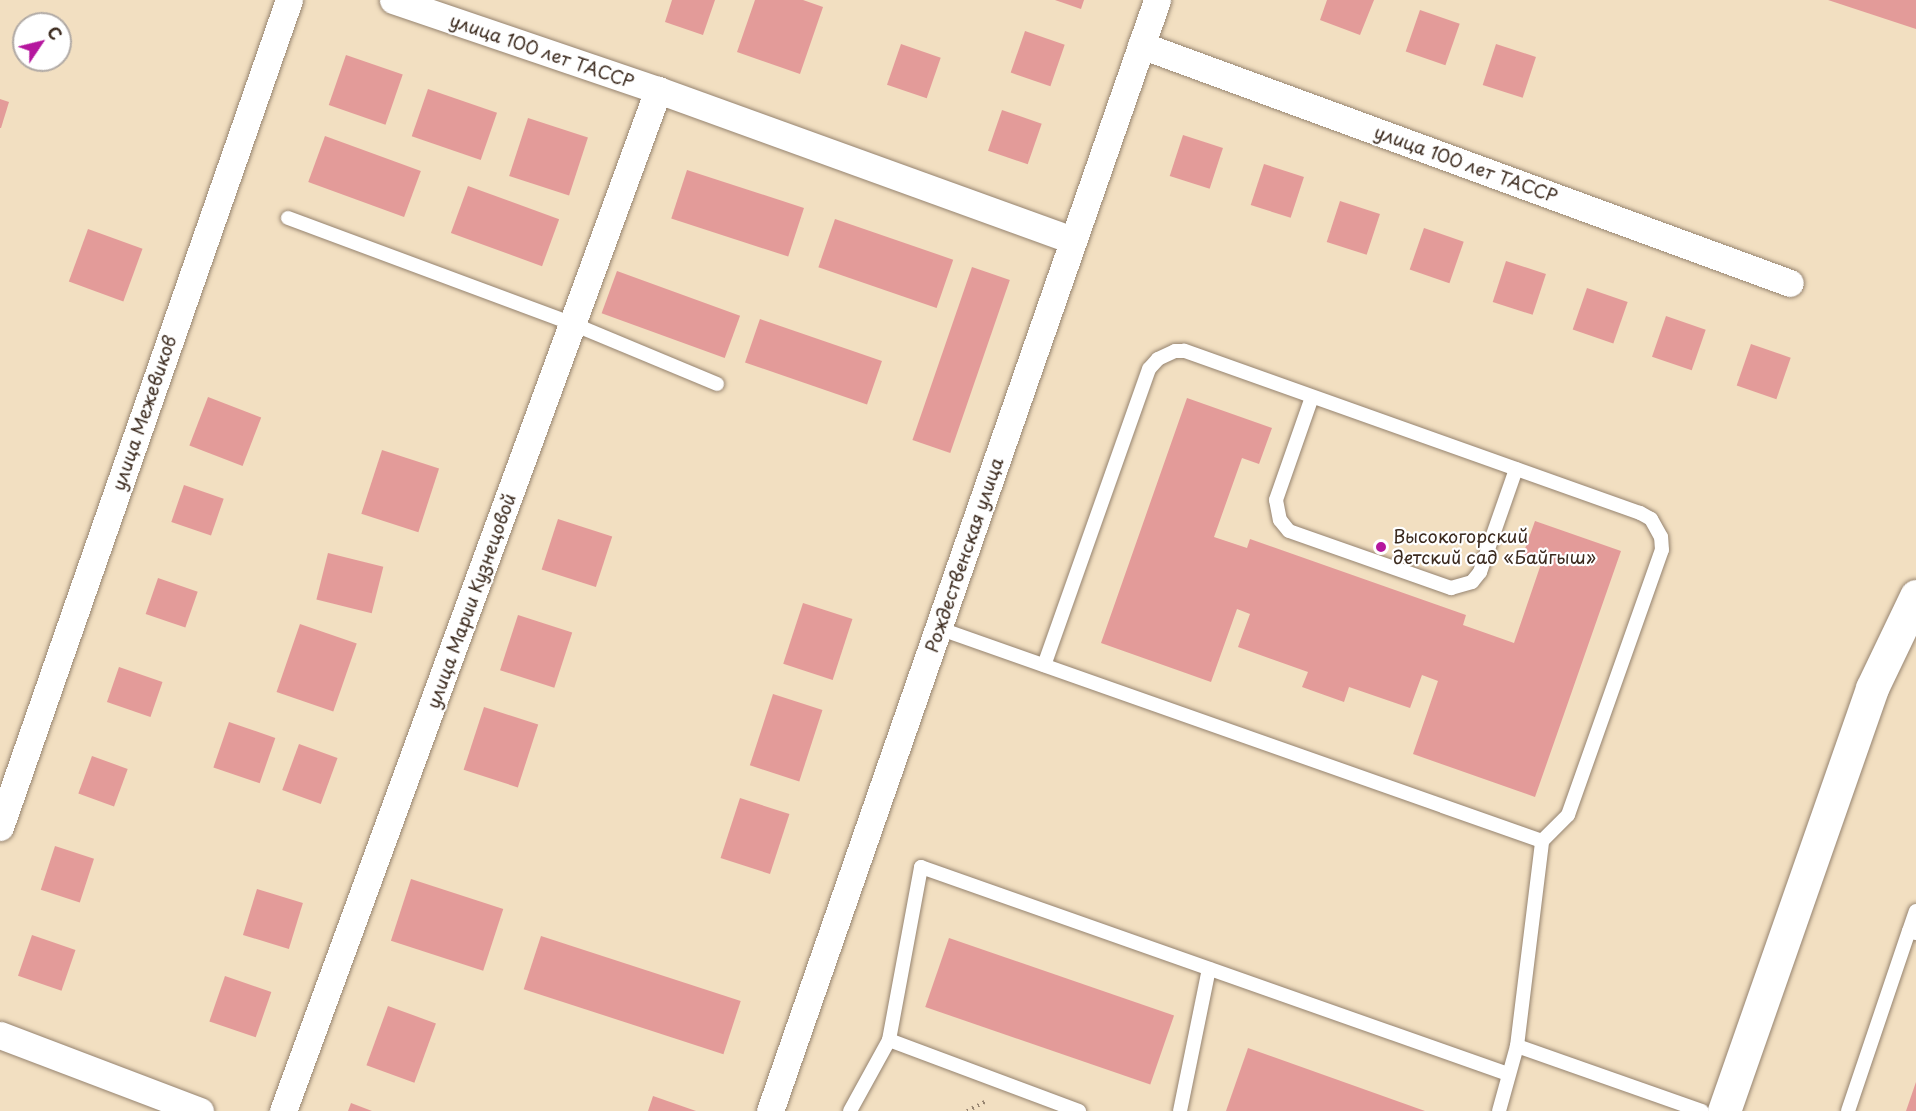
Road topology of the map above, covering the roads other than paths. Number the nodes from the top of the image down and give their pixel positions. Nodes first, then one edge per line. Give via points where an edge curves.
1 (289, 0) edge
2 (393, 0) edge
3 (1157, 0) edge
4 (1141, 45) junction
5 (658, 90) junction
6 (288, 218) dead end
7 (1073, 240) junction
8 (1790, 283) dead end
9 (573, 324) junction
10 (717, 384) dead end
11 (1312, 397) junction
12 (1516, 469) junction
13 (1916, 596) edge
14 (938, 628) junction
15 (1044, 665) junction
16 (0, 827) edge
17 (1542, 841) junction
18 (1916, 911) edge
19 (1912, 932) edge
20 (1209, 969) junction
21 (0, 1035) edge
22 (889, 1040) junction
23 (1517, 1046) junction
24 (1508, 1074) junction
25 (200, 1111) edge
26 (283, 1111) edge
27 (770, 1111) edge
28 (850, 1111) edge
29 (1079, 1111) edge
30 (1180, 1111) edge
31 (1499, 1111) edge
32 (1702, 1111) edge
33 (1724, 1111) edge
34 (1848, 1111) edge

1 - 16 street, улица Межевиков
2 - 5 street, улица 100 лет ТАССР
3 - 4 street, Рождественская улица
4 - 7 street, Рождественская улица
4 - 8 street, улица 100 лет ТАССР
5 - 7 street, улица 100 лет ТАССР
5 - 9 street, улица Марии Кузнецовой
6 - 9 lane
7 - 14 street, Рождественская улица
9 - 10 lane
9 - 26 street, улица Марии Кузнецовой
11 - 12 lane
11 - 12 lane via 1276,500 1280,520 1289,531 1441,584 1464,586 1480,572
11 - 15 lane via 1184,351 1158,358 1149,369
12 - 17 lane via 1640,513 1658,528 1662,550 1568,815
13 - 33 street via 1872,688
14 - 15 lane
14 - 27 street, Рождественская улица
15 - 17 lane
17 - 23 lane
18 - 19 lane
19 - 34 lane
20 - 22 lane via 921,867
20 - 24 lane
20 - 30 lane
21 - 25 street
22 - 28 lane
22 - 29 lane
23 - 24 lane
23 - 32 lane
24 - 31 lane

